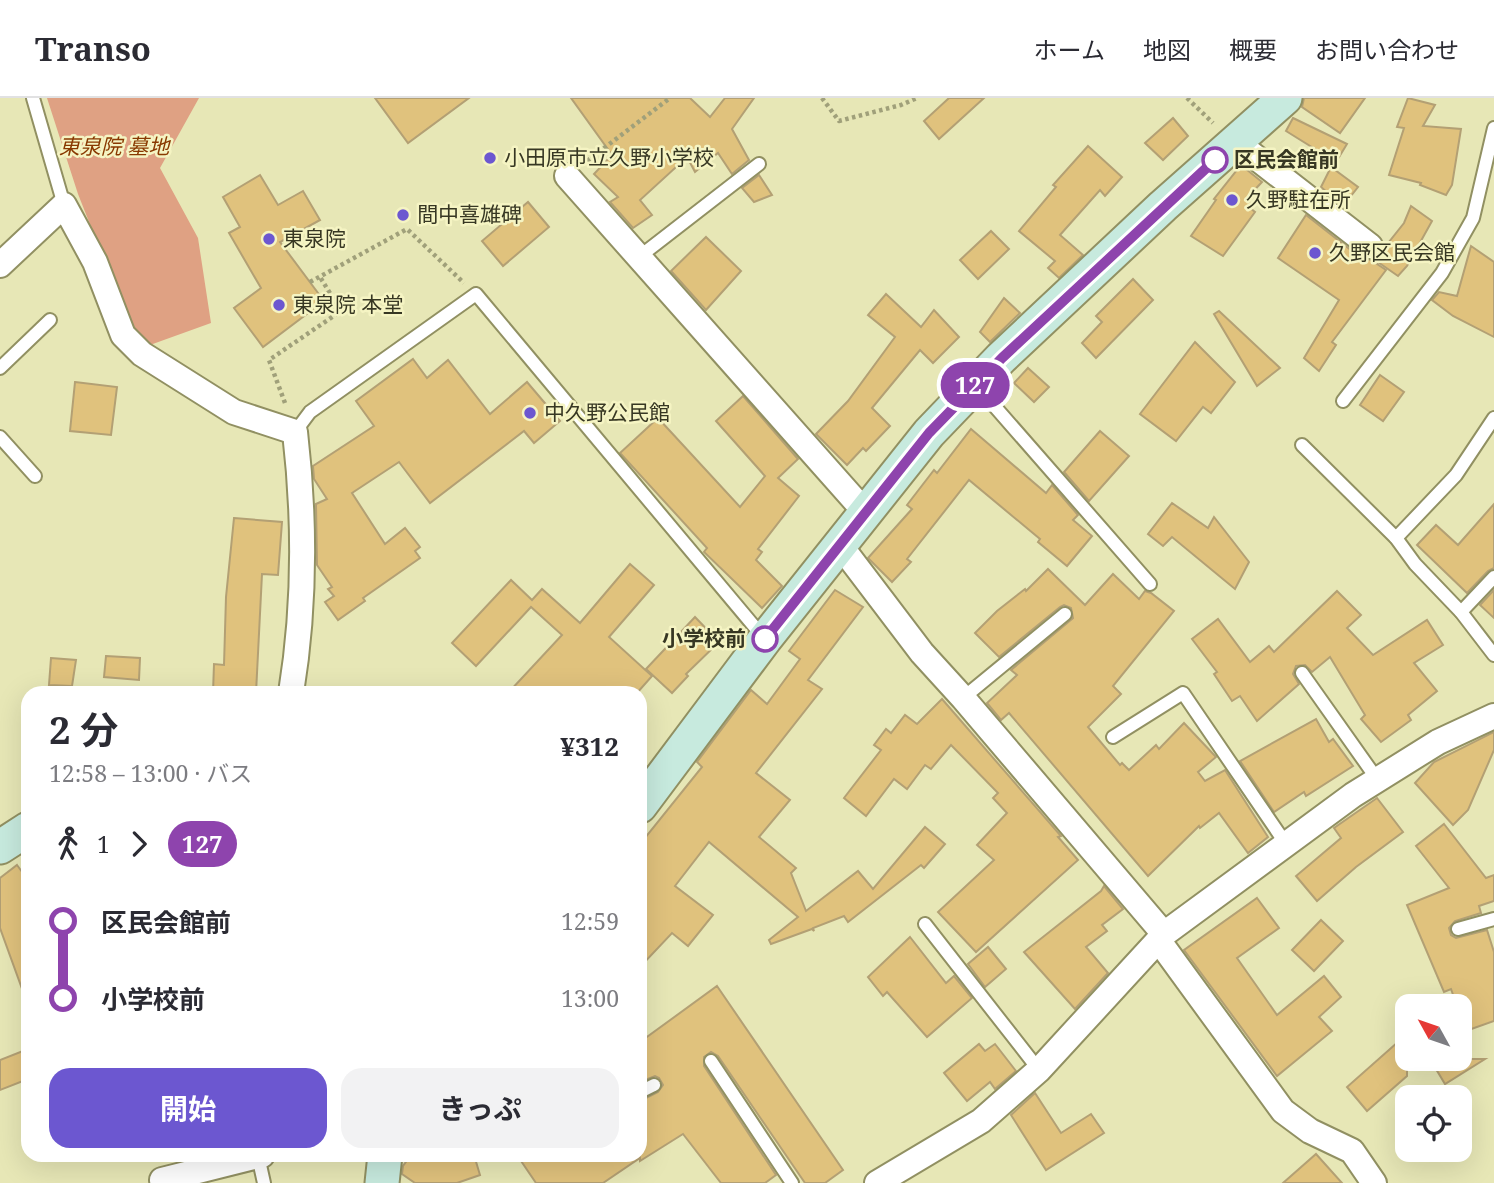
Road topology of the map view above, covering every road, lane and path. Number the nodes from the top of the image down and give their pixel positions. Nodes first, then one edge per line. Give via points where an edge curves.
1 (33, 98) edge
2 (670, 98) edge
3 (822, 98) edge
4 (917, 98) edge
5 (1187, 98) edge
6 (1285, 98) edge
7 (1494, 128) edge
8 (1234, 143) junction
9 (759, 164) dead end
10 (567, 176) joint
11 (64, 205) junction
12 (1370, 246) dead end
13 (639, 257) junction
14 (0, 265) edge
15 (320, 276) junction
16 (310, 282) dead end
17 (476, 294) junction
18 (50, 320) dead end
19 (0, 368) edge
20 (976, 384) junction
21 (1343, 401) dead end
22 (1494, 418) edge
23 (295, 432) junction
24 (0, 437) edge
25 (1302, 445) dead end
26 (35, 476) dead end
27 (866, 513) junction
28 (1396, 538) junction
29 (840, 545) junction
30 (1494, 577) edge
31 (1150, 584) dead end
32 (1461, 612) junction
33 (1065, 614) dead end
34 (765, 639) junction
35 (1494, 655) edge
36 (1302, 673) dead end
37 (292, 686) edge
38 (964, 698) junction
39 (1494, 716) edge
40 (1114, 737) dead end
41 (1377, 779) junction
42 (647, 797) edge
43 (21, 834) edge
44 (1286, 844) junction
45 (0, 847) edge
46 (1494, 919) edge
47 (925, 924) dead end
48 (1458, 929) dead end
49 (1161, 937) junction
50 (711, 1061) dead end
51 (1039, 1070) junction
52 (654, 1085) dead end
53 (647, 1088) edge
54 (233, 1162) edge
55 (261, 1162) edge
56 (384, 1162) edge
57 (162, 1180) dead end
58 (264, 1183) edge
59 (382, 1183) edge
60 (792, 1183) edge
61 (877, 1183) edge
62 (1374, 1183) edge

1 - 11 lane
2 - 10 path
3 - 4 path via 839,121
5 - 8 path
6 - 8 street
7 - 21 lane via 1473,218 1442,273
8 - 12 street
8 - 20 street
9 - 13 lane
10 - 13 street
11 - 14 street
11 - 23 street via 95,262 123,335 142,354 234,412
13 - 27 street
15 - 16 path
15 - 17 path via 407,229
15 - 23 path via 341,311 269,360
17 - 23 lane via 310,412
17 - 34 lane
18 - 19 lane
20 - 27 street via 929,433
20 - 31 lane
22 - 28 lane via 1457,475
23 - 37 street via 302,527 299,643
24 - 26 lane
25 - 28 lane
27 - 29 street
28 - 32 lane
29 - 34 street
29 - 38 street via 922,653
30 - 32 lane
32 - 35 lane
33 - 38 lane
34 - 42 street
36 - 41 lane
38 - 49 street
39 - 41 street via 1438,742
40 - 44 lane via 1183,693
41 - 44 street
43 - 45 street
44 - 49 street
46 - 48 lane
47 - 51 lane
49 - 51 street
49 - 62 street via 1283,1111 1310,1131 1352,1151
50 - 60 lane
51 - 61 street via 981,1121
52 - 53 lane
54 - 57 street
55 - 58 lane
56 - 59 street

